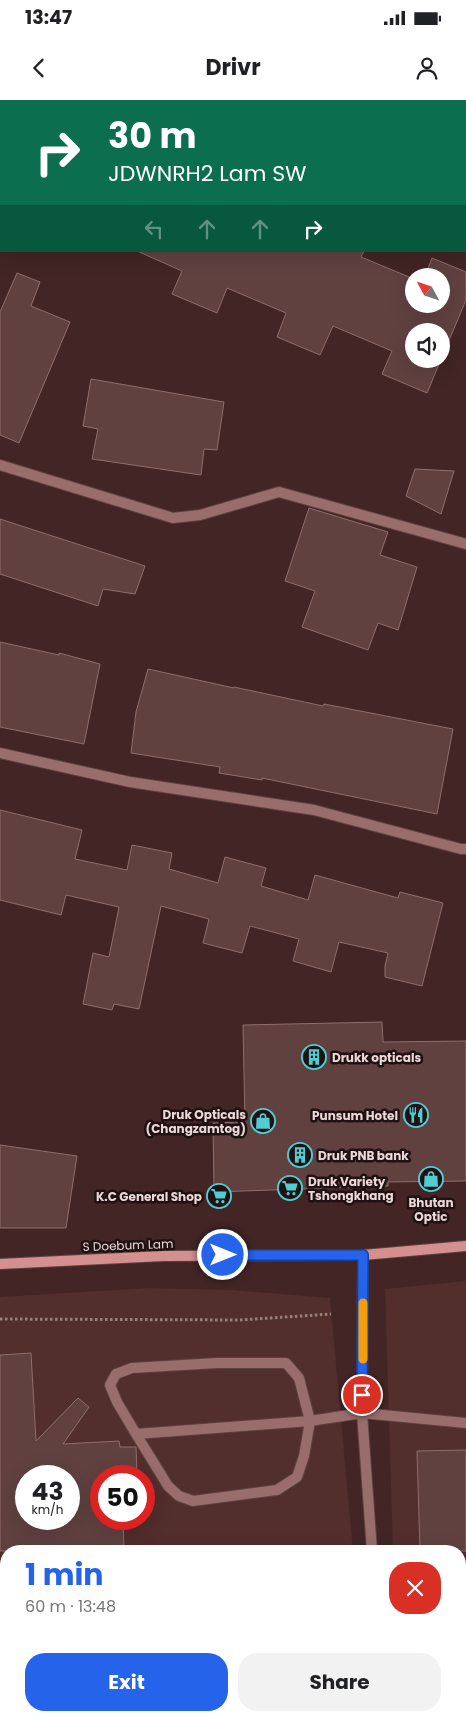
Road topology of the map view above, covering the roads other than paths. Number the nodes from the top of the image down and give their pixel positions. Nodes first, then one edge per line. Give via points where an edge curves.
1 (0, 464) edge
2 (466, 544) edge
3 (0, 753) edge
4 (466, 849) edge
5 (466, 1246) edge
6 (363, 1255) junction
7 (0, 1264) edge
8 (362, 1413) junction
9 (310, 1421) junction
10 (466, 1423) edge
11 (136, 1434) junction
12 (372, 1545) edge

1 - 2 street via 173,518 200,515 279,492
3 - 4 street via 130,782 314,810
5 - 6 main road, S Doebum Lam
6 - 7 main road, S Doebum Lam via 163,1256
6 - 8 street
8 - 9 street
8 - 10 street
8 - 12 street
9 - 11 street
9 - 11 street via 297,1477 277,1490 193,1501 179,1496 168,1486
9 - 11 street via 299,1378 286,1363 132,1368 116,1374 110,1385

